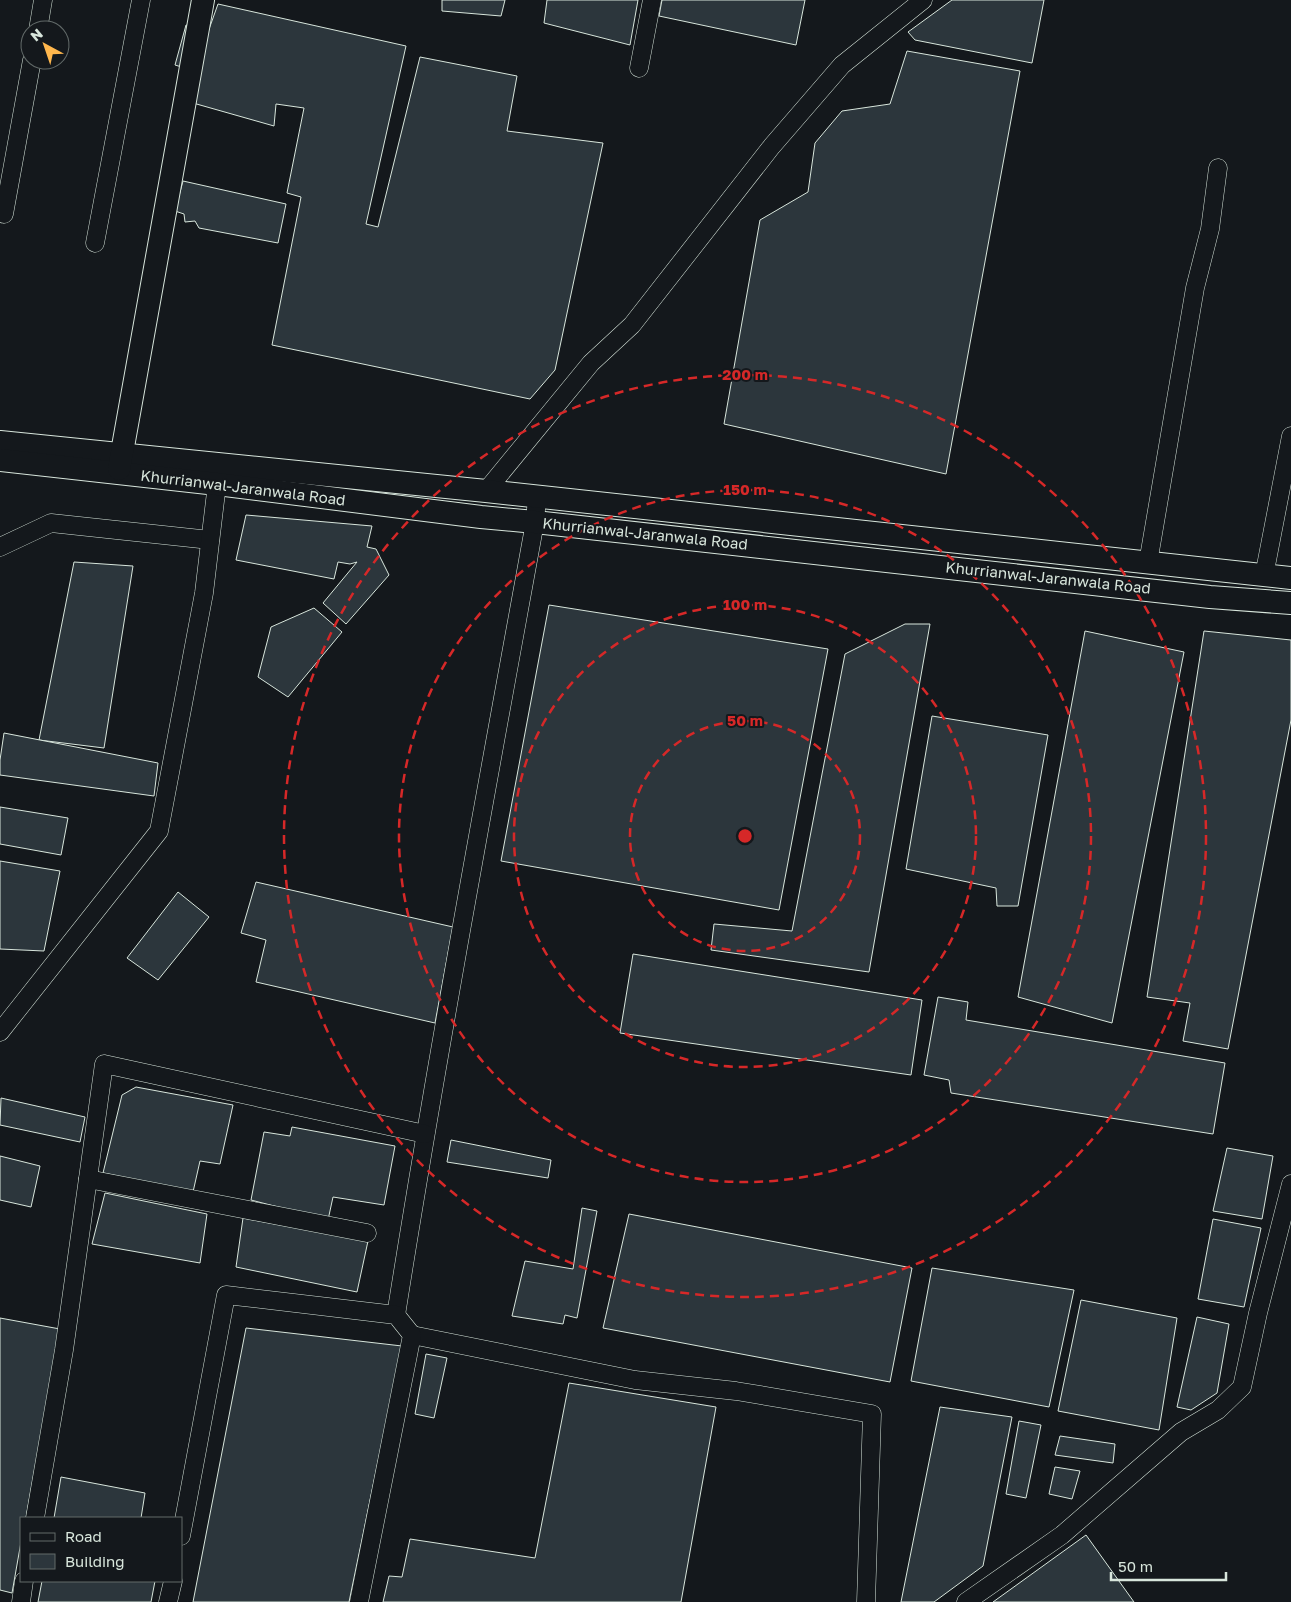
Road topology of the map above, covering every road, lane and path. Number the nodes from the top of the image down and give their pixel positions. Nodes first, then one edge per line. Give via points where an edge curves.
1 (43, 0) edge
2 (141, 0) edge
3 (203, 0) edge
4 (652, 0) edge
5 (923, 0) edge
6 (40, 20) edge
7 (639, 68) dead end
8 (30, 70) edge
9 (1218, 168) dead end
10 (4, 214) dead end
11 (95, 243) dead end
12 (1291, 436) edge
13 (0, 442) edge
14 (0, 460) edge
15 (120, 464) junction
16 (217, 484) junction
17 (486, 491) junction
18 (537, 497) junction
19 (535, 522) junction
20 (210, 540) junction
21 (0, 547) edge
22 (1148, 563) junction
23 (1264, 576) junction
24 (1291, 578) edge
25 (1291, 603) edge
26 (0, 1032) edge
27 (425, 1134) junction
28 (88, 1179) junction
29 (1291, 1184) edge
30 (367, 1233) dead end
31 (396, 1315) junction
32 (412, 1335) junction
33 (35, 1517) edge
34 (182, 1531) edge
35 (24, 1582) edge
36 (173, 1582) edge
37 (21, 1602) edge
38 (168, 1602) edge
39 (359, 1602) edge
40 (866, 1602) edge
41 (966, 1602) edge

1 - 6 street
2 - 11 street
3 - 15 main road
4 - 7 street
5 - 17 street via 842,65 772,146 632,325 591,363
8 - 10 street
9 - 22 street via 1210,229 1195,288
12 - 23 street
13 - 15 main road, Khurrianwal-Jaranwala Road
14 - 15 main road, Khurrianwal-Jaranwala Road
15 - 16 main road, Khurrianwal-Jaranwala Road
15 - 17 main road, Khurrianwal-Jaranwala Road
16 - 19 main road, Khurrianwal-Jaranwala Road
16 - 20 street
17 - 18 main road, Khurrianwal-Jaranwala Road
18 - 19 street
18 - 22 main road, Khurrianwal-Jaranwala Road
19 - 25 main road, Khurrianwal-Jaranwala Road
19 - 27 street
20 - 21 street via 51,524
20 - 26 street via 204,593 159,831
22 - 23 main road, Khurrianwal-Jaranwala Road
23 - 24 main road, Khurrianwal-Jaranwala Road
27 - 28 street via 104,1064
27 - 31 street
28 - 30 street
28 - 33 street via 64,1350
29 - 41 street via 1242,1387 1218,1410 1181,1432 1062,1535
31 - 32 street
31 - 34 street via 226,1295
32 - 39 street
32 - 40 street via 635,1380 872,1414
35 - 37 street
36 - 38 street

